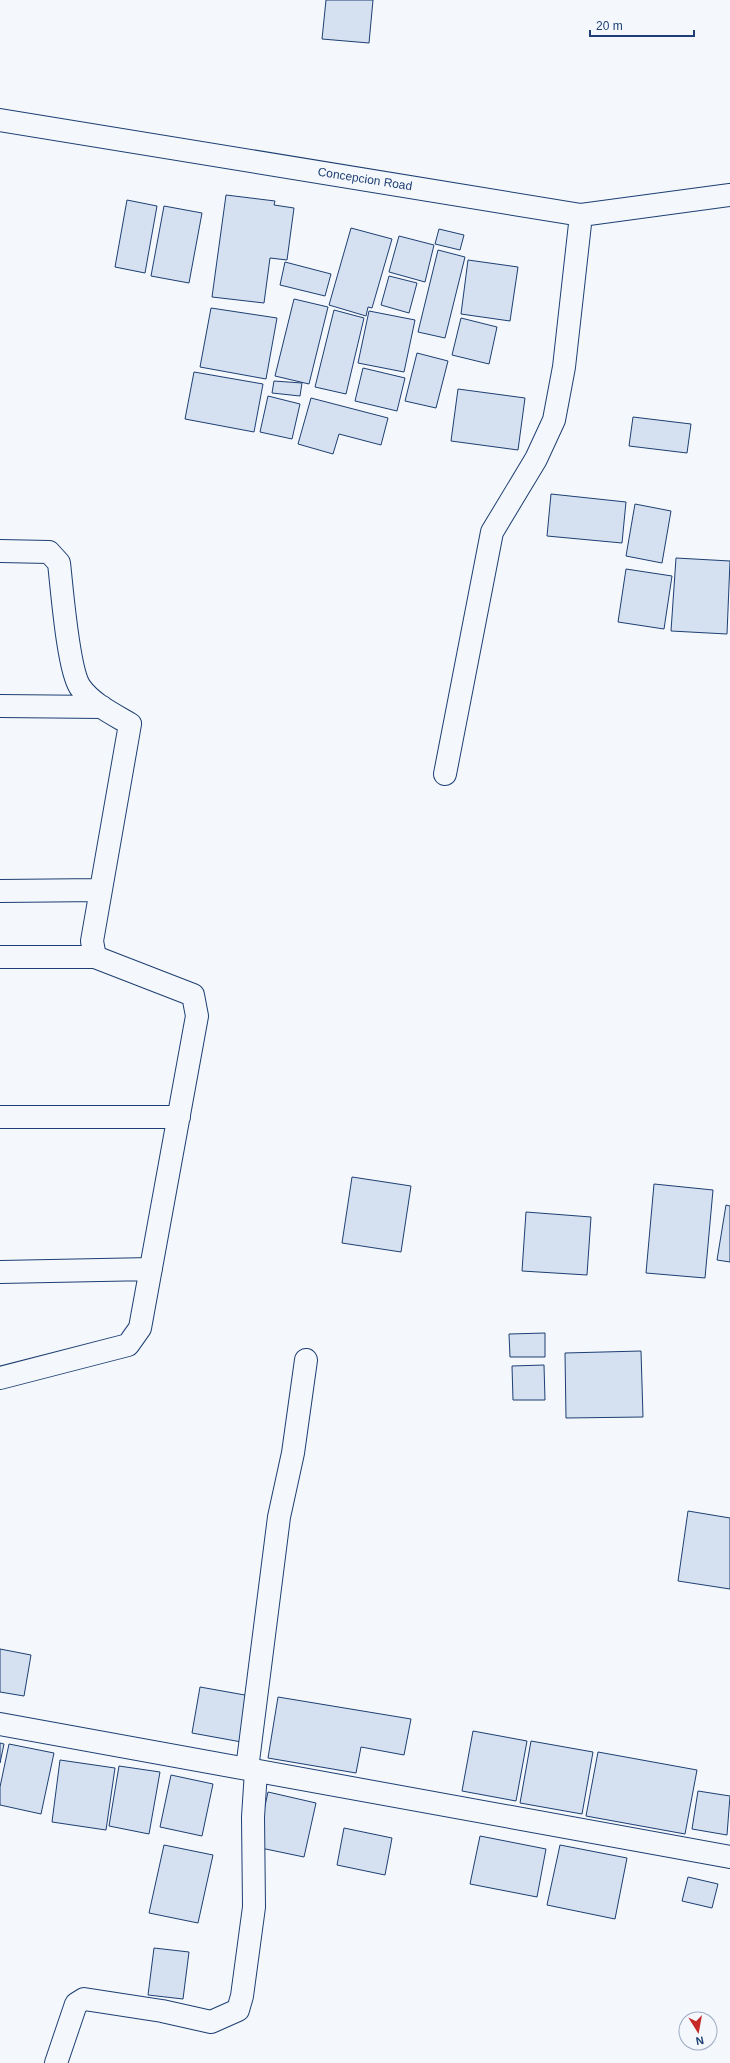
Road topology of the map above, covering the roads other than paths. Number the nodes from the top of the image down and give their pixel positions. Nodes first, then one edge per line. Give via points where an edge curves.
1 (0, 120) edge
2 (730, 195) edge
3 (581, 215) junction
4 (0, 550) edge
5 (0, 706) edge
6 (102, 707) junction
7 (445, 774) dead end
8 (100, 890) junction
9 (0, 891) edge
10 (0, 957) edge
11 (95, 957) junction
12 (0, 1117) edge
13 (179, 1117) junction
14 (151, 1269) junction
15 (0, 1272) edge
16 (306, 1360) dead end
17 (0, 1378) edge
18 (0, 1724) edge
19 (252, 1770) junction
20 (730, 1857) edge
21 (56, 2063) edge

1 - 3 street, Concepcion Road
2 - 3 street, Concepcion Road
3 - 7 street via 564,367 554,420 536,459 492,532
4 - 6 street via 50,552 59,563 73,670 80,687
5 - 6 street
6 - 8 street via 130,724
8 - 9 street
8 - 11 street via 92,941
10 - 11 street
11 - 13 street via 193,995 197,1016
12 - 13 street
13 - 14 street
14 - 15 street
14 - 17 street via 140,1328 128,1346
16 - 19 street via 294,1453 279,1517
18 - 19 street
19 - 20 street
19 - 21 street via 254,1907 238,2010 211,2022 162,2011 84,1999 76,2004

